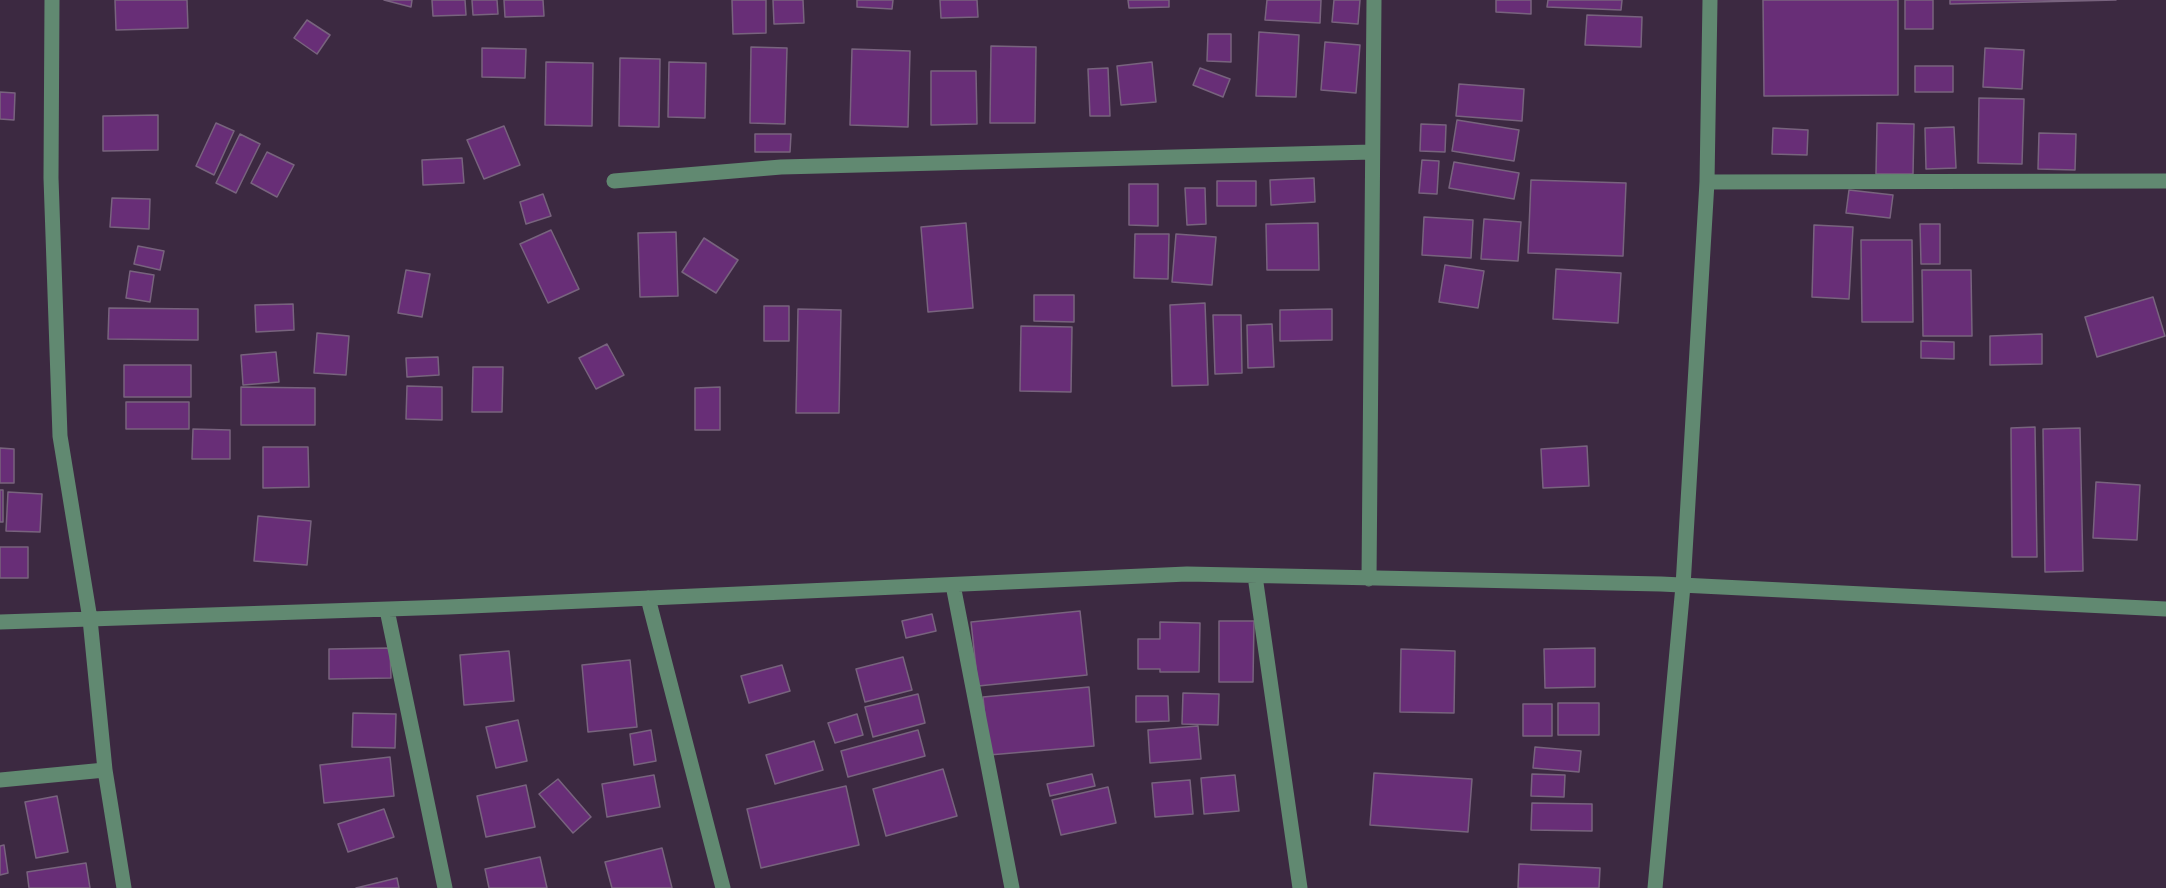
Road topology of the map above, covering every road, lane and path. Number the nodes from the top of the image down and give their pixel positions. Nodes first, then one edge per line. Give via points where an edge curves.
1 (52, 0) edge
2 (1374, 0) edge
3 (1710, 0) edge
4 (1372, 152) junction
5 (614, 181) dead end
6 (2166, 181) edge
7 (1707, 182) junction
8 (1255, 576) junction
9 (1369, 579) junction
10 (953, 585) junction
11 (1683, 586) junction
12 (648, 598) junction
13 (2166, 609) edge
14 (387, 610) junction
15 (90, 620) junction
16 (0, 622) edge
17 (105, 770) junction
18 (0, 780) edge
19 (124, 888) edge
20 (445, 888) edge
21 (723, 888) edge
22 (1012, 888) edge
23 (1300, 888) edge
24 (1655, 888) edge

1 - 15 street via 51,178 60,436
2 - 4 street
3 - 7 street
4 - 5 street via 781,167
4 - 9 street
6 - 7 street
7 - 11 street
8 - 9 street
8 - 10 street via 1186,574
8 - 23 street
9 - 11 street
10 - 12 street
10 - 22 street
11 - 13 street
11 - 24 street
12 - 14 street
12 - 21 street
14 - 15 street
14 - 20 street
15 - 16 street
15 - 17 street
17 - 18 street
17 - 19 street

